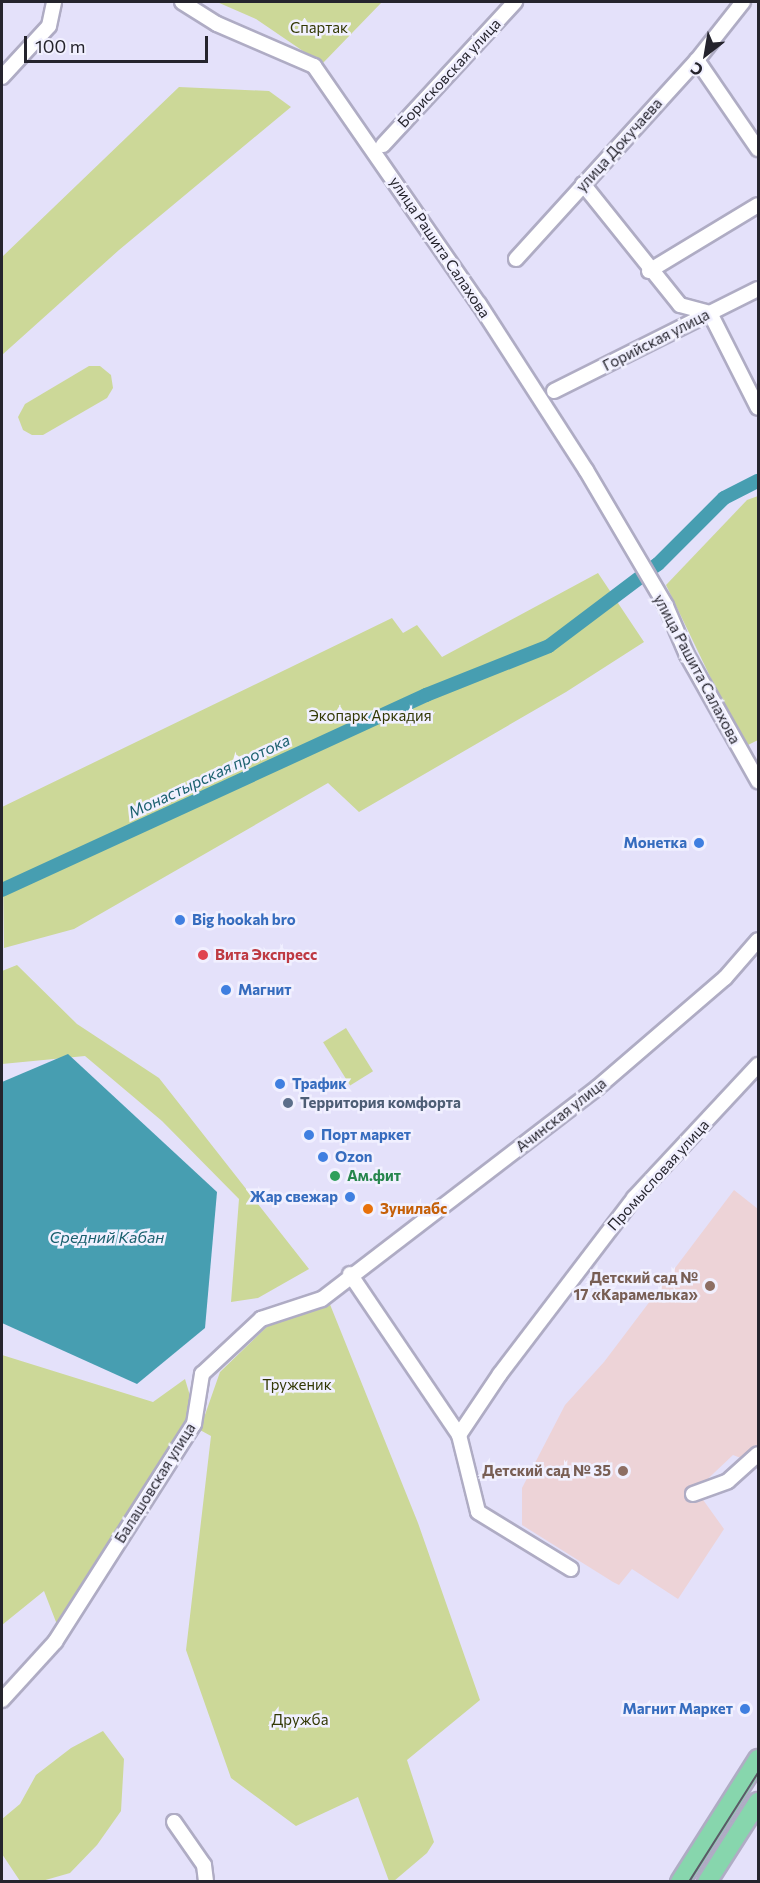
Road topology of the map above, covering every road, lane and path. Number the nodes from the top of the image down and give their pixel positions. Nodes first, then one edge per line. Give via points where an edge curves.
1 (54, 2) edge
2 (182, 2) edge
3 (515, 2) edge
4 (743, 2) edge
5 (697, 60) junction
6 (2, 77) edge
7 (383, 145) dead end
8 (759, 149) edge
9 (583, 184) junction
10 (759, 206) edge
11 (516, 259) dead end
12 (649, 271) junction
13 (759, 288) edge
14 (710, 313) junction
15 (554, 391) dead end
16 (759, 408) edge
17 (753, 761) edge
18 (759, 781) edge
19 (759, 940) edge
20 (759, 1065) edge
21 (350, 1274) junction
22 (459, 1435) junction
23 (759, 1454) edge
24 (693, 1494) dead end
25 (571, 1569) dead end
26 (2, 1700) edge
27 (759, 1759) edge
28 (759, 1802) edge
29 (174, 1822) dead end
30 (206, 1881) edge
31 (680, 1881) edge
32 (708, 1881) edge

1 - 6 street via 49,26
2 - 17 street, улица Рашита Салахова via 218,24 314,66 479,304 586,470
3 - 7 street, Борисковская улица
4 - 5 street, улица Докучаева
5 - 8 street
5 - 9 street, улица Докучаева
9 - 11 street, улица Докучаева
9 - 12 street
10 - 12 street
12 - 14 street via 680,305
13 - 14 street, Горийская улица
14 - 15 street, Горийская улица
14 - 16 street
17 - 18 street, улица Рашита Салахова
19 - 21 street, Ачинская улица via 725,978 597,1088
20 - 22 street, Промысловая улица via 634,1198 500,1374
21 - 22 street
21 - 26 street, Балашовская улица via 322,1299 261,1319 202,1374 194,1424 55,1642
22 - 25 street via 478,1512
23 - 24 street via 728,1481
27 - 31 main road
28 - 32 main road
29 - 30 street via 204,1865

